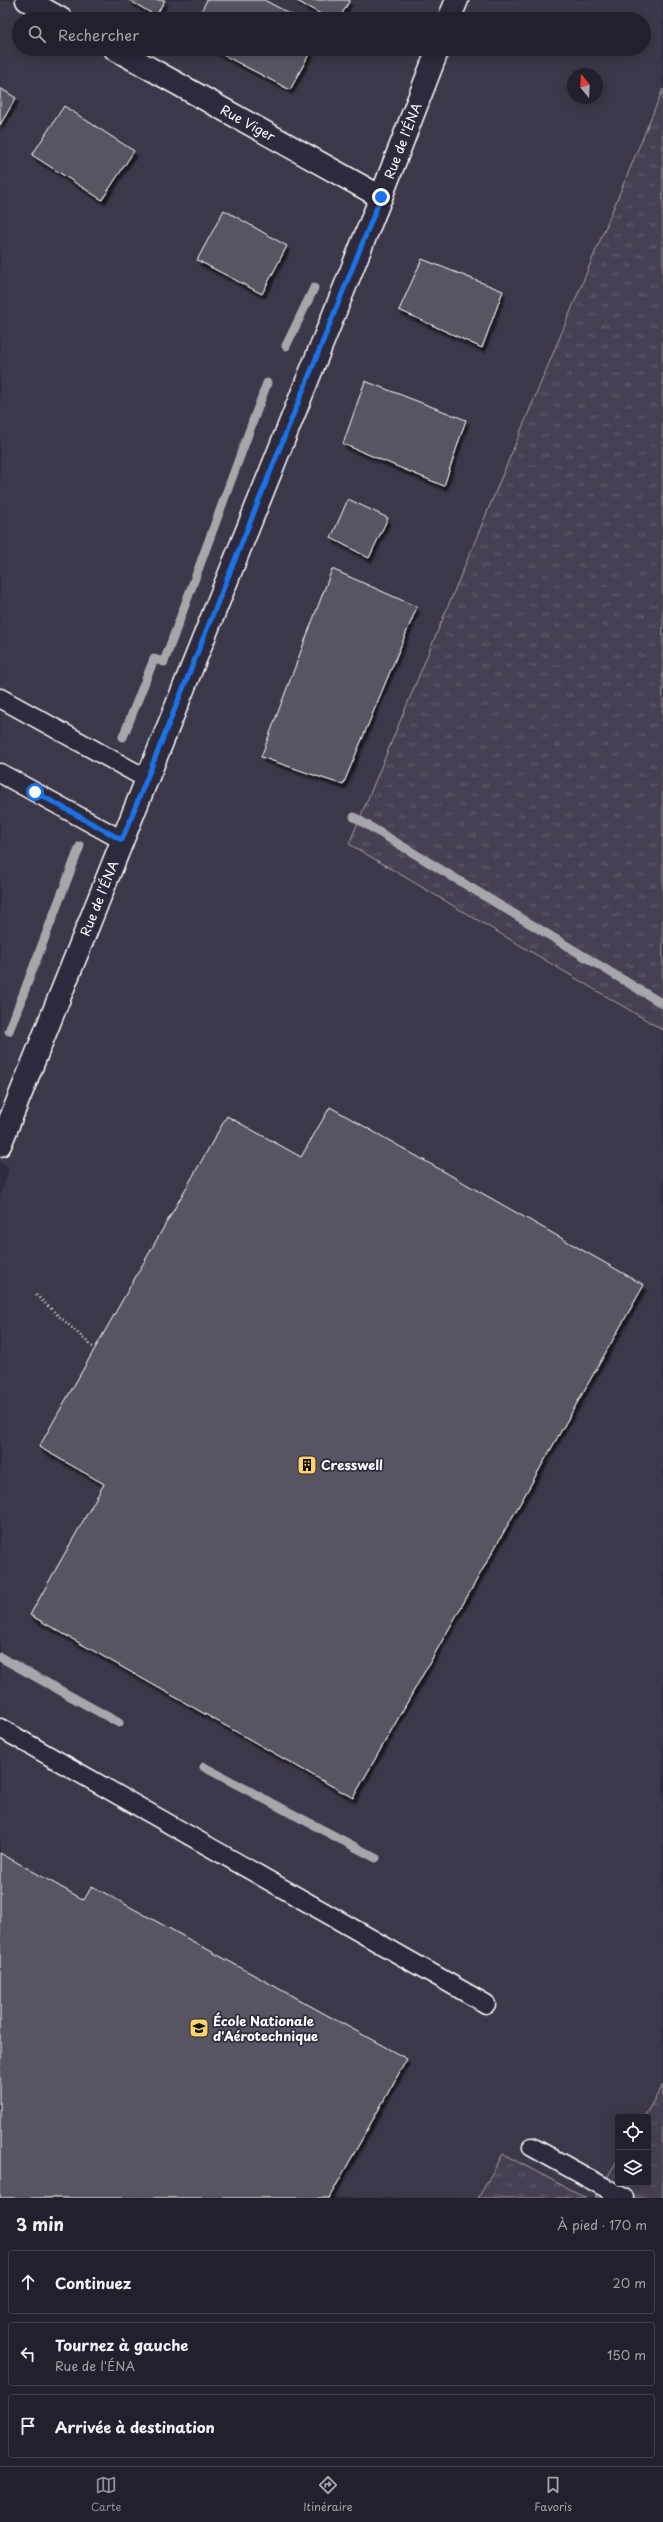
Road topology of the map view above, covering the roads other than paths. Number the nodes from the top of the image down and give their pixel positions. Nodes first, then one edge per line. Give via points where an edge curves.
1 (26, 0) edge
2 (457, 0) edge
3 (48, 12) edge
4 (452, 12) edge
5 (128, 56) edge
6 (435, 56) edge
7 (381, 197) junction
8 (0, 698) edge
9 (0, 773) edge
10 (147, 779) junction
11 (122, 840) junction
12 (0, 1145) edge
13 (0, 1728) edge
14 (486, 2004) dead end
15 (532, 2147) dead end
16 (624, 2198) edge

1 - 3 street
2 - 4 street
5 - 7 street, Rue Viger
6 - 7 street, Rue de l'ÉNA
7 - 10 street, Rue de l'ÉNA
8 - 10 lane
9 - 11 lane
10 - 11 street, Rue de l'ÉNA
11 - 12 street, Rue de l'ÉNA
13 - 14 lane
15 - 16 lane

